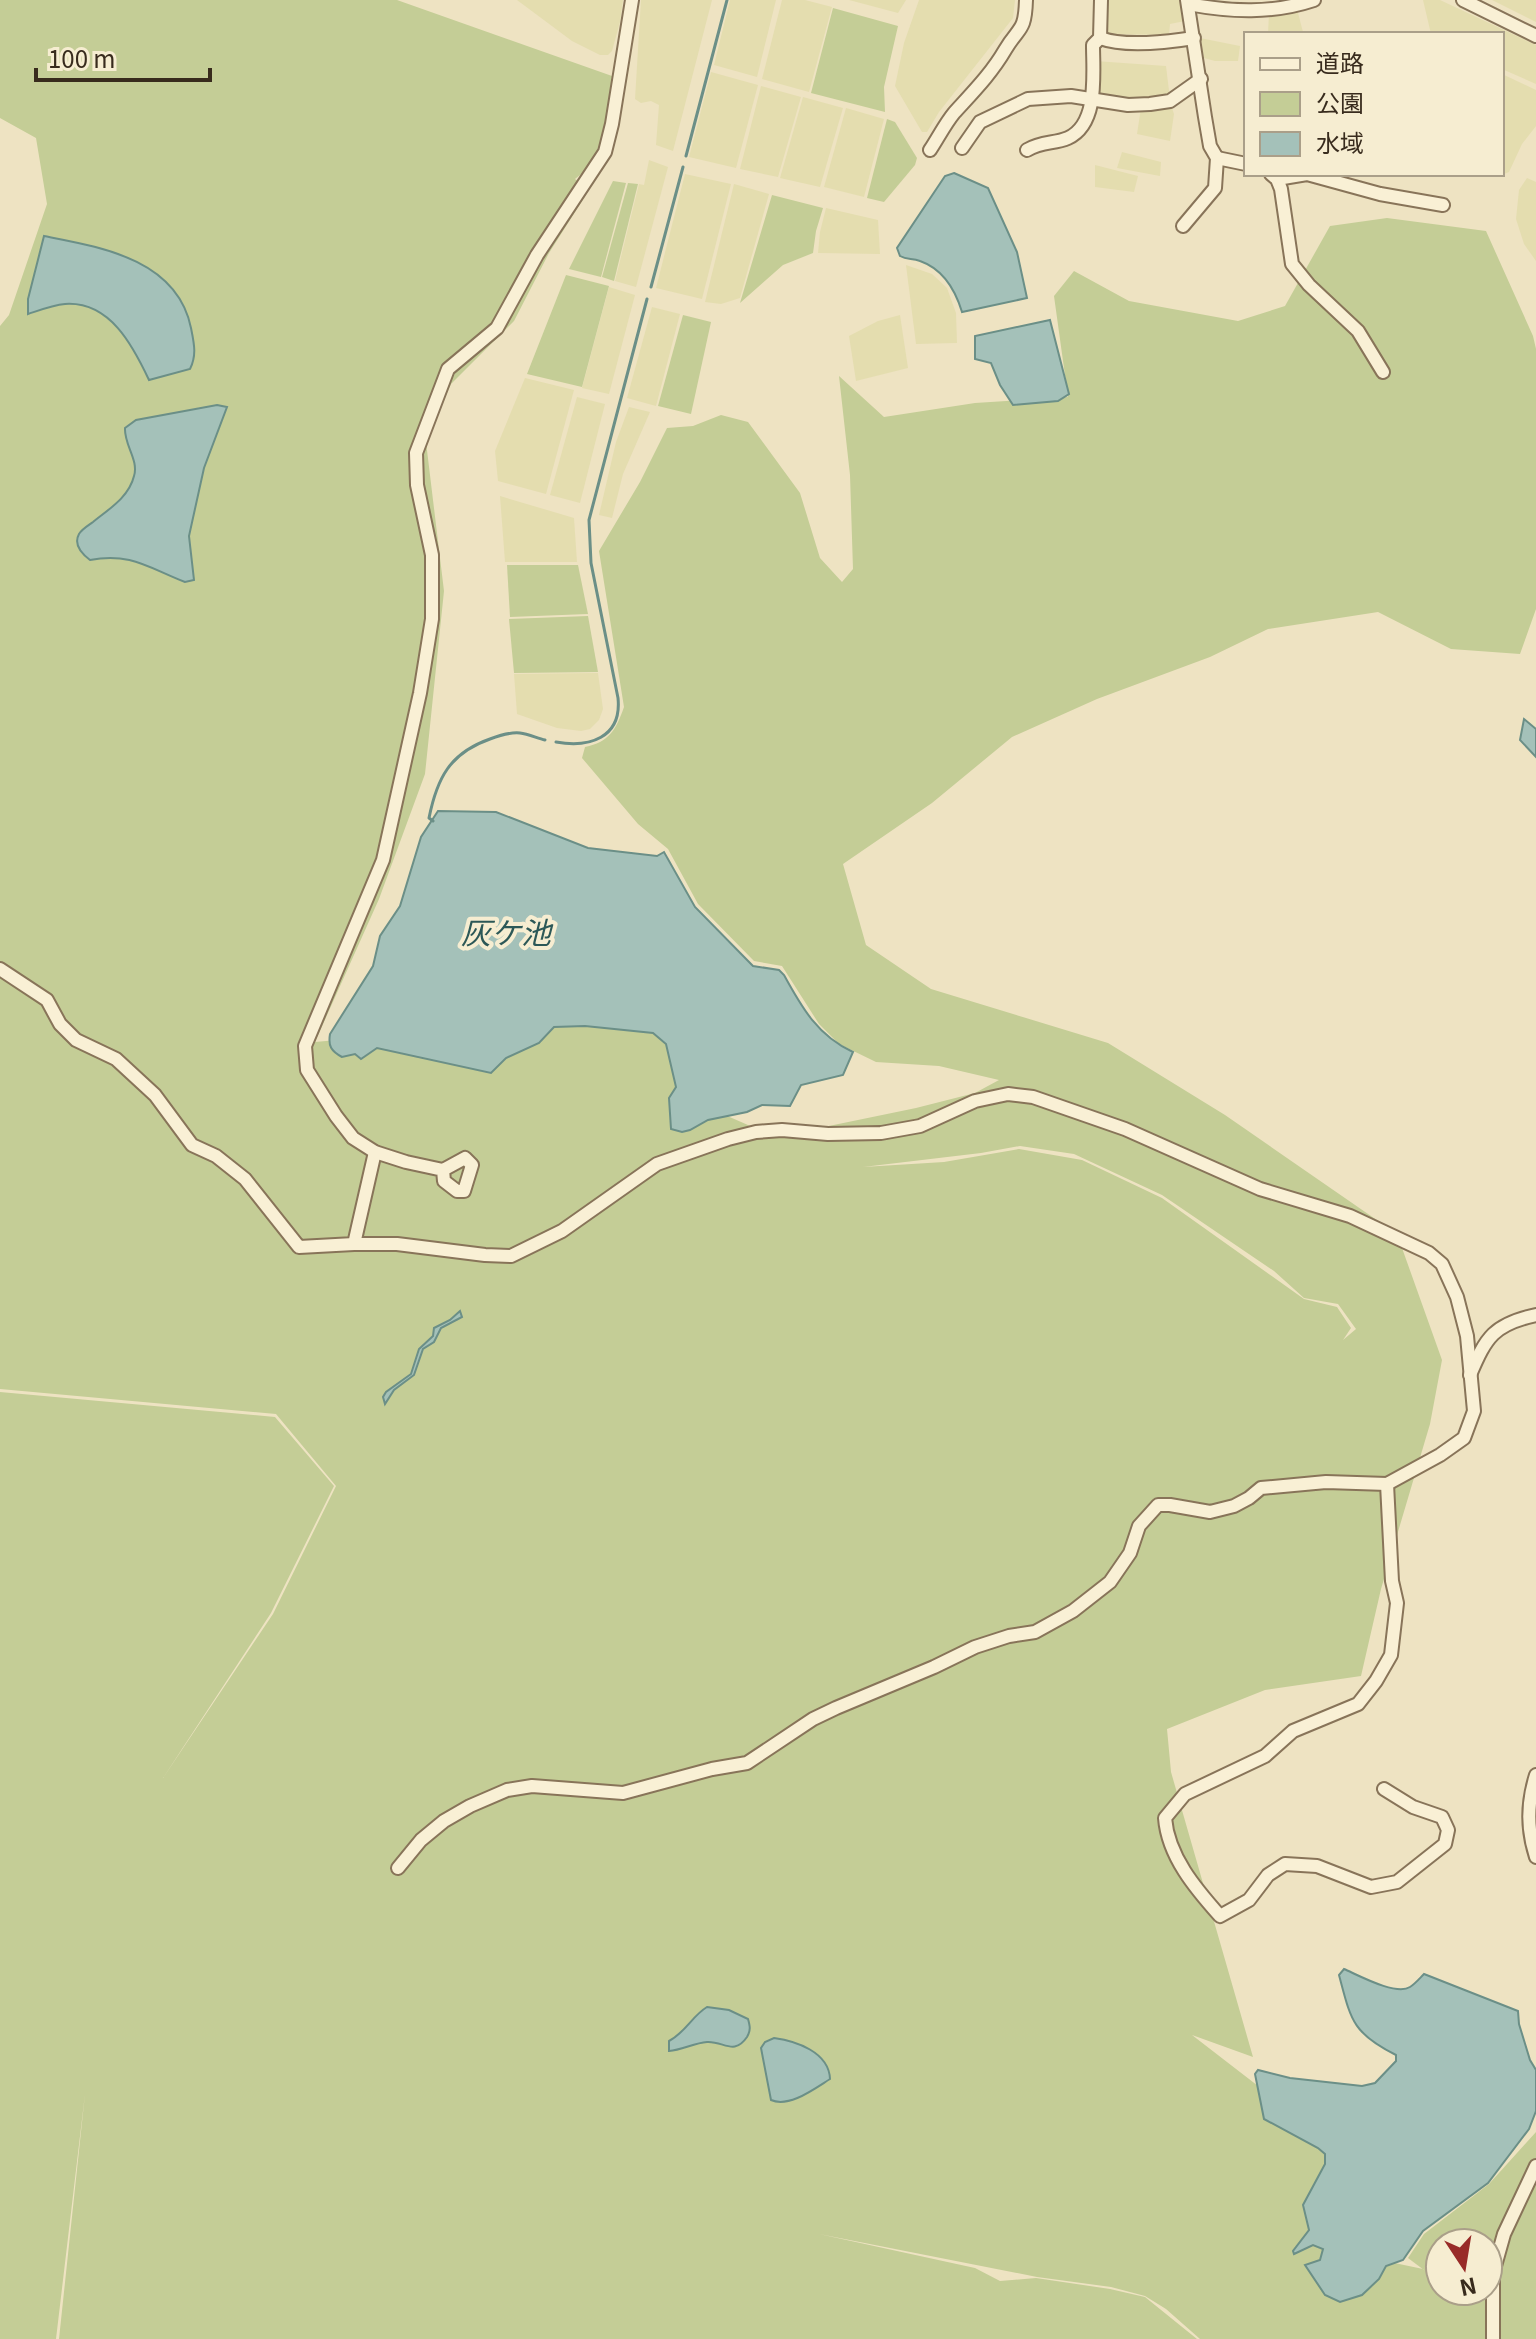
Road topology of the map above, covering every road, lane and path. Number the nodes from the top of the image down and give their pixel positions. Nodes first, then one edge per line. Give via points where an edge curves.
1 (632, 0) edge
2 (1026, 0) edge
3 (1101, 0) edge
4 (1314, 0) edge
5 (1463, 0) edge
6 (1188, 2) edge
7 (1536, 36) edge
8 (1100, 38) junction
9 (1194, 38) junction
10 (1201, 79) junction
11 (1094, 99) junction
12 (962, 148) dead end
13 (930, 150) dead end
14 (1027, 150) dead end
15 (1217, 158) junction
16 (1244, 164) edge
17 (1274, 176) edge
18 (1317, 176) edge
19 (1443, 205) dead end
20 (1183, 226) dead end
21 (1383, 372) dead end
22 (0, 969) edge
23 (375, 1152) junction
24 (443, 1170) dead end
25 (354, 1244) junction
26 (1536, 1315) edge
27 (1469, 1378) junction
28 (1387, 1484) junction
29 (1536, 1775) edge
30 (1384, 1789) dead end
31 (1536, 1857) edge
32 (398, 1868) dead end
33 (1536, 2166) edge
34 (1493, 2339) edge

1 - 23 street via 605,152 537,255 497,328 448,369 416,453 432,555 432,619 420,693 383,860 305,1046 307,1070 336,1116 353,1138
2 - 13 street via 1019,34
3 - 8 street
4 - 6 street via 1274,10 1220,10
5 - 7 street
6 - 9 street
8 - 9 street
8 - 11 street via 1093,45
9 - 10 street
10 - 11 street via 1170,101 1128,105
10 - 15 street via 1210,146
11 - 12 street via 1047,96 1017,103 980,122
11 - 14 street via 1070,137
15 - 16 street
15 - 20 street via 1215,188
17 - 21 street via 1281,189 1292,264 1358,331
18 - 19 street
22 - 25 street via 47,1000 76,1040 116,1059 155,1095 192,1145 245,1179 299,1247
23 - 24 street
23 - 25 street
25 - 27 street via 511,1256 562,1231 657,1164 728,1139 782,1130 881,1133 920,1126 975,1101 1008,1094 1033,1097 1125,1129 1260,1189 1350,1216 1429,1253 1442,1264 1457,1297 1467,1336
26 - 27 street via 1510,1321 1483,1344
27 - 28 street via 1474,1411 1464,1438
28 - 30 street via 1397,1603 1391,1655 1376,1681 1358,1704 1293,1731 1265,1756 1185,1794 1165,1818 1167,1835 1192,1884 1220,1916 1249,1900 1268,1875 1285,1864 1317,1866 1371,1887 1397,1882 1445,1844 1448,1830 1442,1817
28 - 32 street via 1261,1488 1234,1506 1210,1512 1158,1505 1139,1526 1130,1553 1110,1582 1035,1632 975,1647 836,1708 747,1763 623,1793 532,1786 507,1790 444,1821
29 - 31 street via 1529,1798 1529,1835
33 - 34 street via 1504,2234 1493,2273

